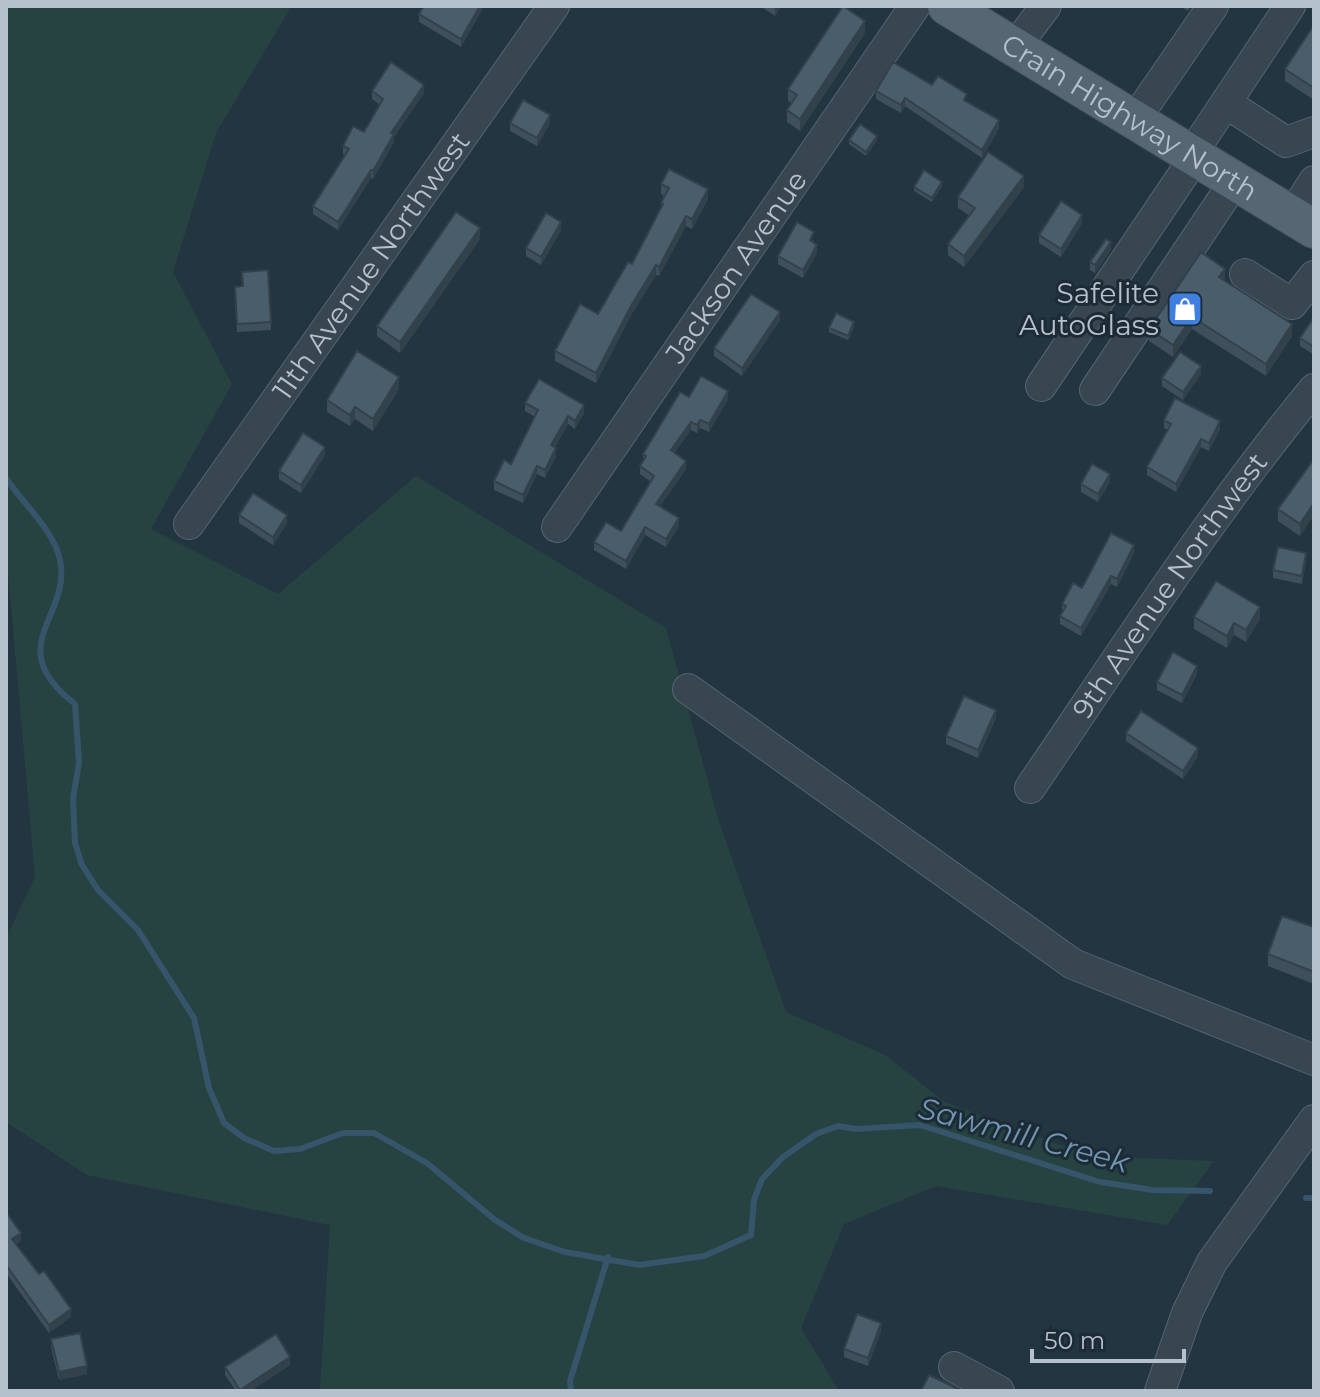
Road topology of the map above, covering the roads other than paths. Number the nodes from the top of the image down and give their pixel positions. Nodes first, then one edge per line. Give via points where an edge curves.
1 (554, 6) edge
2 (915, 6) edge
3 (947, 6) edge
4 (1046, 6) edge
5 (1213, 6) edge
6 (1290, 6) edge
7 (1015, 47) junction
8 (1226, 103) junction
9 (1134, 121) junction
10 (1314, 132) edge
11 (1193, 156) junction
12 (1235, 181) junction
13 (1314, 181) edge
14 (1303, 222) edge
15 (1245, 274) dead end
16 (1314, 276) edge
17 (1041, 386) dead end
18 (1314, 389) edge
19 (1095, 390) dead end
20 (189, 524) dead end
21 (557, 527) dead end
22 (688, 689) dead end
23 (1030, 788) dead end
24 (1314, 1060) edge
25 (1314, 1120) edge
26 (954, 1367) dead end
27 (999, 1391) edge
28 (1160, 1391) edge

1 - 20 street, 11th Avenue Northwest
2 - 21 street, Jackson Avenue
3 - 7 main road, Crain Highway North
4 - 7 street
5 - 9 street
6 - 8 street
7 - 9 main road, Crain Highway North
8 - 10 street via 1286,142
8 - 11 street
9 - 11 main road, Crain Highway North
11 - 12 main road, Crain Highway North
11 - 17 street
12 - 14 main road, Crain Highway North
12 - 19 street
13 - 14 street
15 - 16 street via 1292,304
18 - 23 street, 9th Avenue Northwest via 1269,444
22 - 24 street via 1073,964
25 - 28 street via 1212,1262 1187,1313
26 - 27 street

